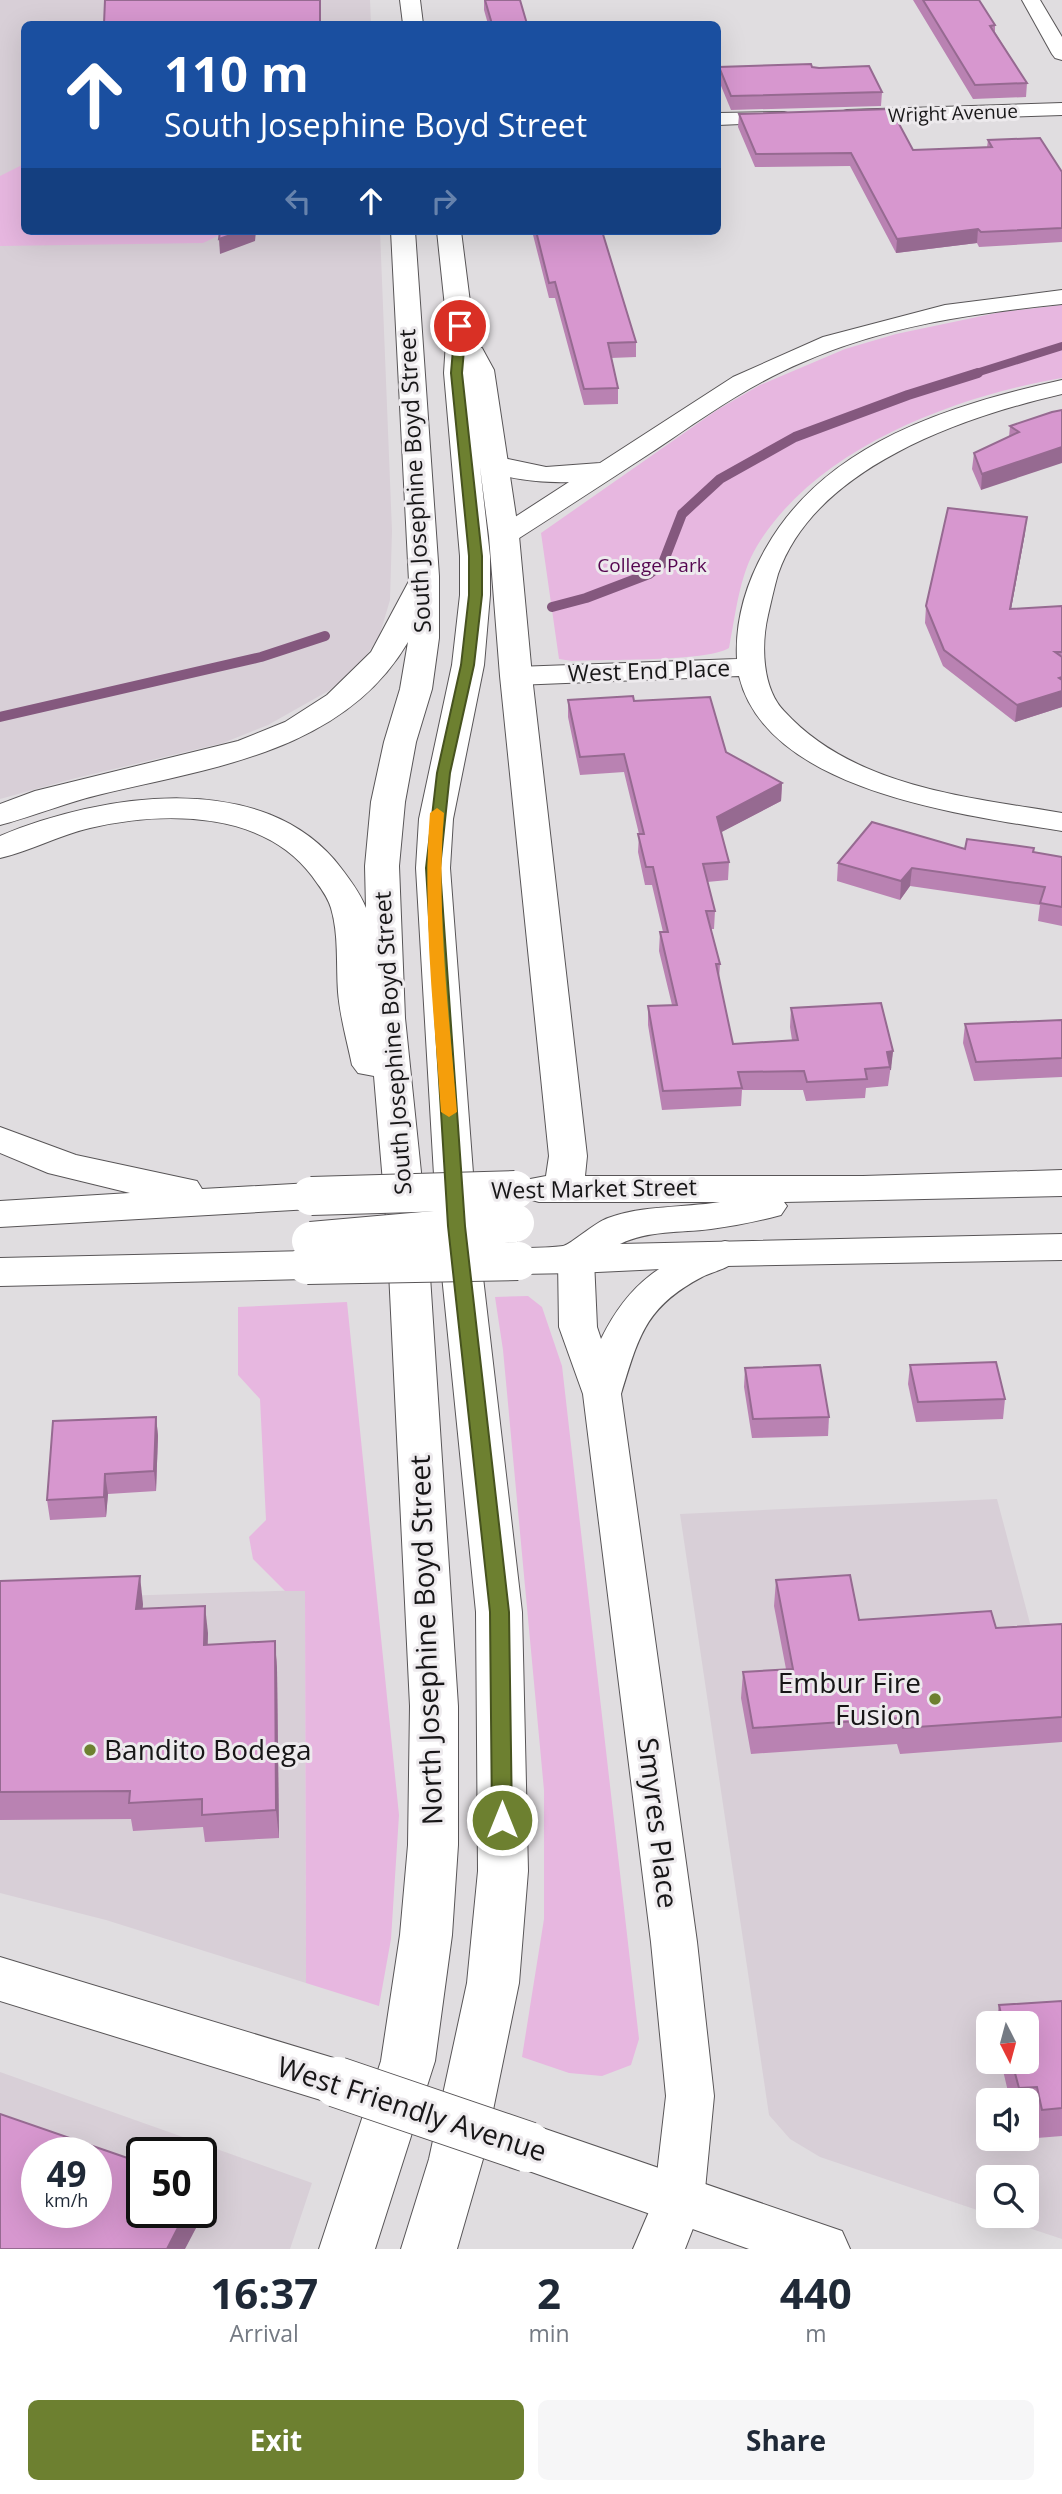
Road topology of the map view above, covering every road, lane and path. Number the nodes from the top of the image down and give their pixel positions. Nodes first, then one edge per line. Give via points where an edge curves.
1 (410, 0) edge
2 (1031, 0) edge
3 (412, 21) edge
4 (1062, 54) edge
5 (1062, 109) edge
6 (833, 116) edge
7 (806, 117) edge
8 (721, 120) edge
9 (403, 235) edge
10 (449, 235) edge
11 (1062, 297) edge
12 (460, 326) junction
13 (1062, 387) edge
14 (494, 464) junction
15 (603, 470) junction
16 (504, 536) junction
17 (424, 576) junction
18 (749, 667) junction
19 (516, 676) junction
20 (0, 815) edge
21 (1062, 822) edge
22 (0, 848) edge
23 (0, 1139) edge
24 (1062, 1183) edge
25 (564, 1189) junction
26 (863, 1189) junction
27 (233, 1198) junction
28 (0, 1214) edge
29 (516, 1225) junction
30 (407, 1230) junction
31 (1062, 1247) edge
32 (725, 1253) junction
33 (576, 1260) junction
34 (0, 1272) edge
35 (602, 1394) junction
36 (0, 1979) edge
37 (679, 2200) junction
38 (347, 2249) edge
39 (429, 2249) edge
40 (659, 2249) edge
41 (822, 2249) edge

1 - 3 main road
2 - 4 street
5 - 6 street, Wright Avenue
7 - 8 street
9 - 17 main road, South Josephine Boyd Street
10 - 12 main road, South Josephine Boyd Street
11 - 15 street via 897,323 793,357 725,391
12 - 14 main road via 481,370
12 - 39 main road, South Josephine Boyd Street via 457,373 475,595 468,665 443,773 433,868 457,1226 499,1612 503,1871 493,1983 456,2159
13 - 18 street via 930,426 842,476 809,504 769,558 754,606
14 - 15 street via 538,475
14 - 16 main road
15 - 16 street
16 - 19 main road
17 - 20 main road via 375,668 322,713 274,739 51,797
17 - 30 main road, South Josephine Boyd Street via 424,638 388,802 382,866 387,1017
18 - 19 street, West End Place
18 - 21 street, West End Place via 764,706 774,718 795,738 851,770 924,796
19 - 25 main road via 568,1156
22 - 30 main road via 69,821 161,808 247,816 289,838 314,858 342,893 352,924 357,1002
23 - 27 main road via 109,1177
24 - 26 main road, West Market Street
25 - 26 main road, West Market Street
25 - 29 main road via 543,1212
26 - 33 main road via 712,1216 641,1221 608,1233
27 - 28 main road, West Market Street
27 - 29 main road, West Market Street, bridge via 311,1196
29 - 33 main road, West Market Street
29 - 34 main road, West Market Street, bridge via 211,1266
30 - 38 main road, North Josephine Boyd Street via 433,1706 433,1845 408,2061
31 - 32 main road, West Market Street
32 - 33 main road, West Market Street
32 - 35 street, Smyres Place via 657,1285 636,1306 620,1334
33 - 35 street, Smyres Place via 578,1327
35 - 37 street, Smyres Place via 690,2096
36 - 37 main road, West Friendly Avenue, bridge via 337,2082
37 - 40 street, Smyres Place
37 - 41 main road, West Friendly Avenue

